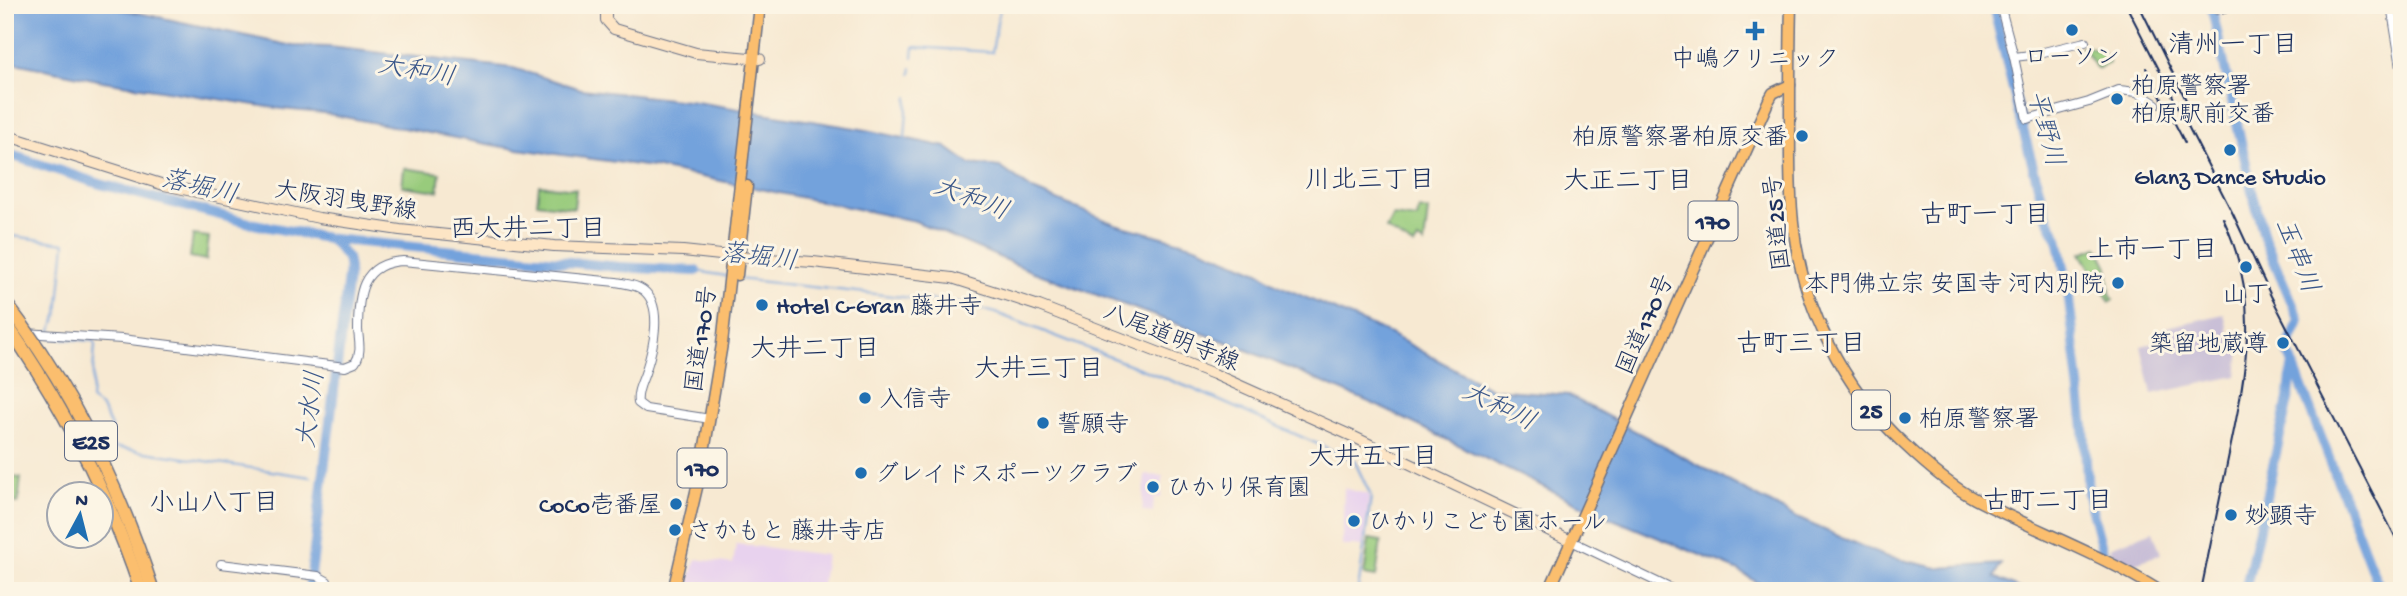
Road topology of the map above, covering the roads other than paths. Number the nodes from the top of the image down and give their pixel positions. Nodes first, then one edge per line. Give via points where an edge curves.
1 (606, 5) edge
2 (762, 5) edge
3 (1791, 5) edge
4 (2000, 5) edge
5 (2236, 5) edge
6 (2391, 5) edge
7 (2217, 10) dead end
8 (2085, 42) dead end
9 (2014, 57) junction
10 (756, 64) junction
11 (2402, 73) edge
12 (1790, 85) junction
13 (2156, 104) dead end
14 (5, 135) edge
15 (736, 253) junction
16 (5, 302) edge
17 (5, 322) edge
18 (5, 333) edge
19 (725, 344) junction
20 (704, 418) dead end
21 (1572, 538) junction
22 (221, 564) dead end
23 (141, 591) edge
24 (153, 591) edge
25 (328, 591) edge
26 (673, 591) edge
27 (681, 591) edge
28 (1549, 591) edge
29 (1676, 591) edge
30 (2160, 591) edge

1 - 10 main road via 607,20 614,29 696,53
2 - 10 highway, 国道170号 / 170
3 - 12 highway, 国道25号 / 25
4 - 9 street
5 - 7 street
6 - 11 street
8 - 9 street
9 - 13 street via 2027,119 2119,90 2137,92
10 - 15 highway, 国道170号 / 170
12 - 21 highway, 国道170号 / 170 via 1773,93 1768,102
12 - 30 highway, 国道25号 / 25 via 1790,189 1803,278 1825,335 1862,397 1884,426 1973,498
14 - 15 main road, 大阪羽曳野線 via 164,185 319,218 554,246
15 - 19 highway, 国道170号 / 170
15 - 21 main road, 八尾道明寺線 via 930,274 984,287 1282,403
16 - 24 highway, E25, bridge via 92,443
17 - 23 highway, E25, bridge via 77,439
18 - 20 street via 122,340 343,367 358,358 363,288 370,272 384,263 403,261 616,282 641,288 654,310 651,349 638,402 646,409
19 - 26 highway, 国道170号 / 170
19 - 27 highway, 国道170号 / 170 via 717,418
21 - 28 highway, 国道170号 / 170
21 - 29 street
22 - 25 street via 316,575 327,581

